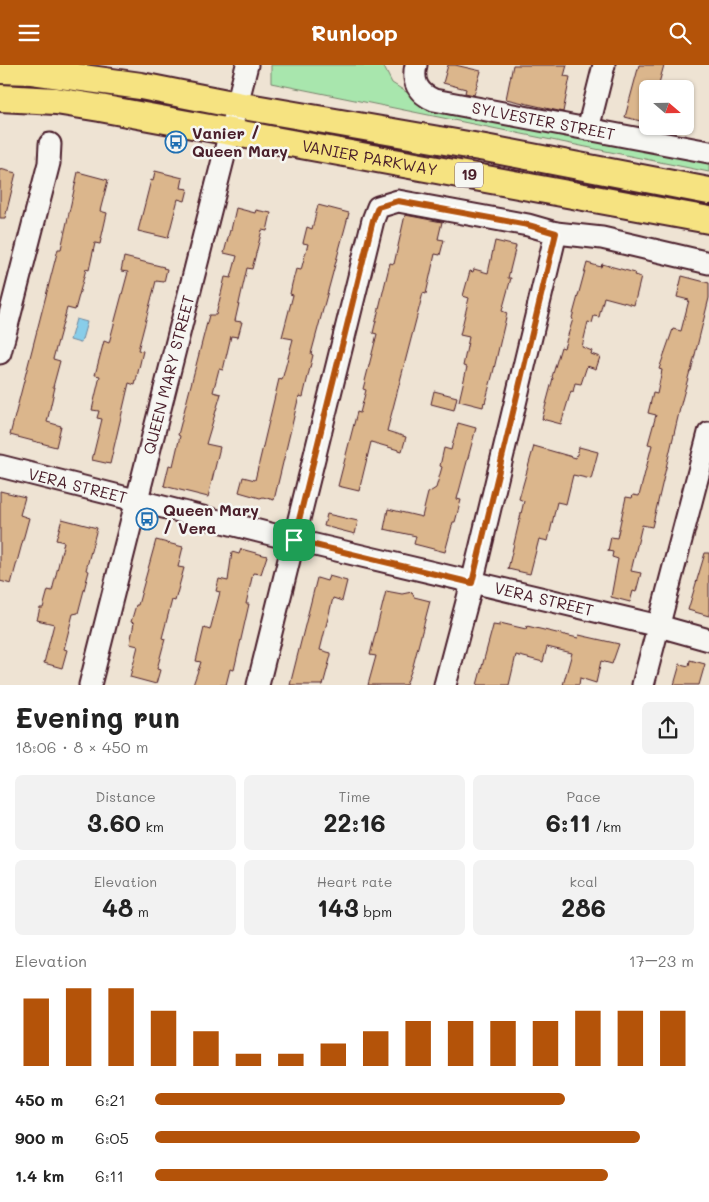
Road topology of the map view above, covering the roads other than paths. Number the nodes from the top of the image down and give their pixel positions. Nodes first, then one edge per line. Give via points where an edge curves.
1 (247, 65) edge
2 (604, 65) edge
3 (0, 70) edge
4 (416, 74) edge
5 (0, 98) edge
6 (237, 105) junction
7 (588, 129) junction
8 (229, 132) junction
9 (50, 144) dead end
10 (709, 152) edge
11 (709, 191) edge
12 (709, 219) edge
13 (556, 233) junction
14 (709, 263) edge
15 (0, 353) edge
16 (709, 433) edge
17 (0, 466) edge
18 (137, 502) junction
19 (294, 540) junction
20 (472, 583) junction
21 (659, 626) junction
22 (709, 640) edge
23 (90, 685) edge
24 (258, 685) edge
25 (445, 685) edge
26 (643, 685) edge

1 - 6 street, QUEEN MARY STREET
2 - 7 street
3 - 6 main road, 19 via 32,71 141,86
4 - 7 street, SYLVESTER STREET via 421,93 434,100
5 - 8 main road, VANIER PARKWAY / 19 via 56,101
6 - 8 street, QUEEN MARY STREET
6 - 11 main road, 19
7 - 10 street, SYLVESTER STREET
8 - 12 main road, VANIER PARKWAY / 19
8 - 18 street, QUEEN MARY STREET
9 - 15 street via 49,163
13 - 14 street via 602,238
13 - 19 street via 398,201 378,207
13 - 20 street
16 - 21 street
17 - 18 street, VERA STREET
18 - 19 street, VERA STREET
18 - 23 street, QUEEN MARY STREET
19 - 20 street, VERA STREET
19 - 24 street
20 - 21 street, VERA STREET
20 - 25 street
21 - 22 street, VERA STREET
21 - 26 street

